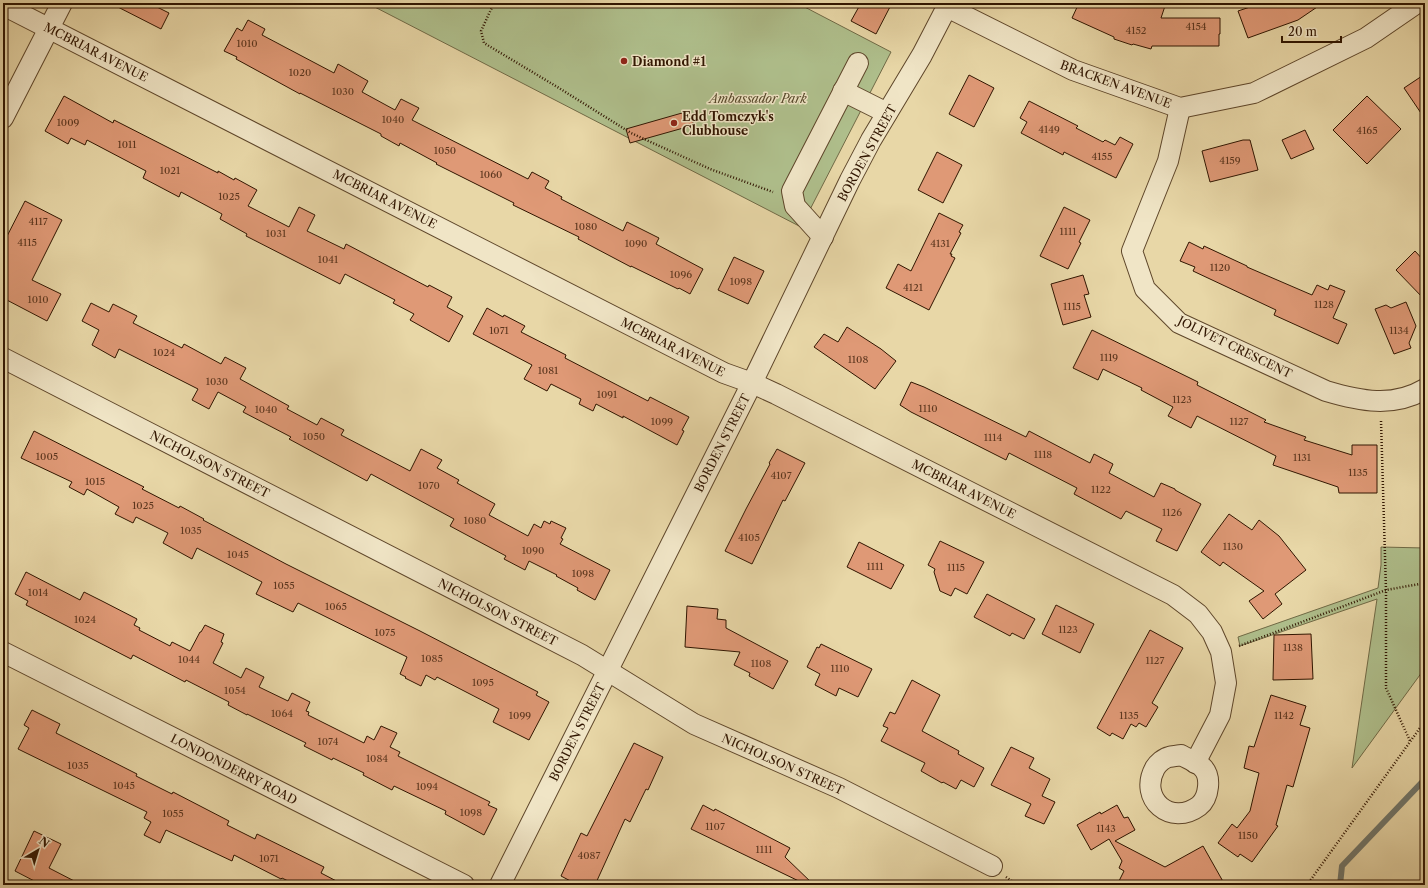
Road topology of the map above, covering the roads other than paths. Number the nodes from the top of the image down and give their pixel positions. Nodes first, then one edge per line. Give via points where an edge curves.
1 (62, 3) edge
2 (1417, 3) edge
3 (948, 5) edge
4 (3, 6) edge
5 (50, 28) junction
6 (858, 63) dead end
7 (843, 91) junction
8 (1180, 108) junction
9 (887, 113) junction
10 (3, 118) edge
11 (823, 237) junction
12 (3, 358) edge
13 (752, 383) junction
14 (1425, 389) edge
15 (3, 652) edge
16 (608, 671) junction
17 (1195, 763) dead end
18 (992, 866) dead end
19 (464, 885) edge
20 (500, 885) edge

1 - 5 street
2 - 8 street, BRACKEN AVENUE via 1366,38 1254,93
3 - 8 street, BRACKEN AVENUE via 1073,70
3 - 9 street, BORDEN STREET via 922,56
4 - 5 street, MCBRIAR AVENUE
5 - 10 street
5 - 13 street, MCBRIAR AVENUE via 724,373
6 - 7 street
7 - 9 street
7 - 11 street via 792,192 795,206
8 - 14 street, JOLIVET CRESCENT via 1168,162 1132,251 1145,288 1179,323 1326,391 1381,402 1414,396
9 - 11 street, BORDEN STREET via 850,180
11 - 13 street, BORDEN STREET
12 - 16 street, NICHOLSON STREET
13 - 16 street, BORDEN STREET
13 - 17 street, MCBRIAR AVENUE via 1173,595 1198,614 1212,632 1221,652 1226,683 1220,715
15 - 19 street, LONDONDERRY ROAD
16 - 18 street, NICHOLSON STREET via 694,724 839,788
16 - 20 street, BORDEN STREET

